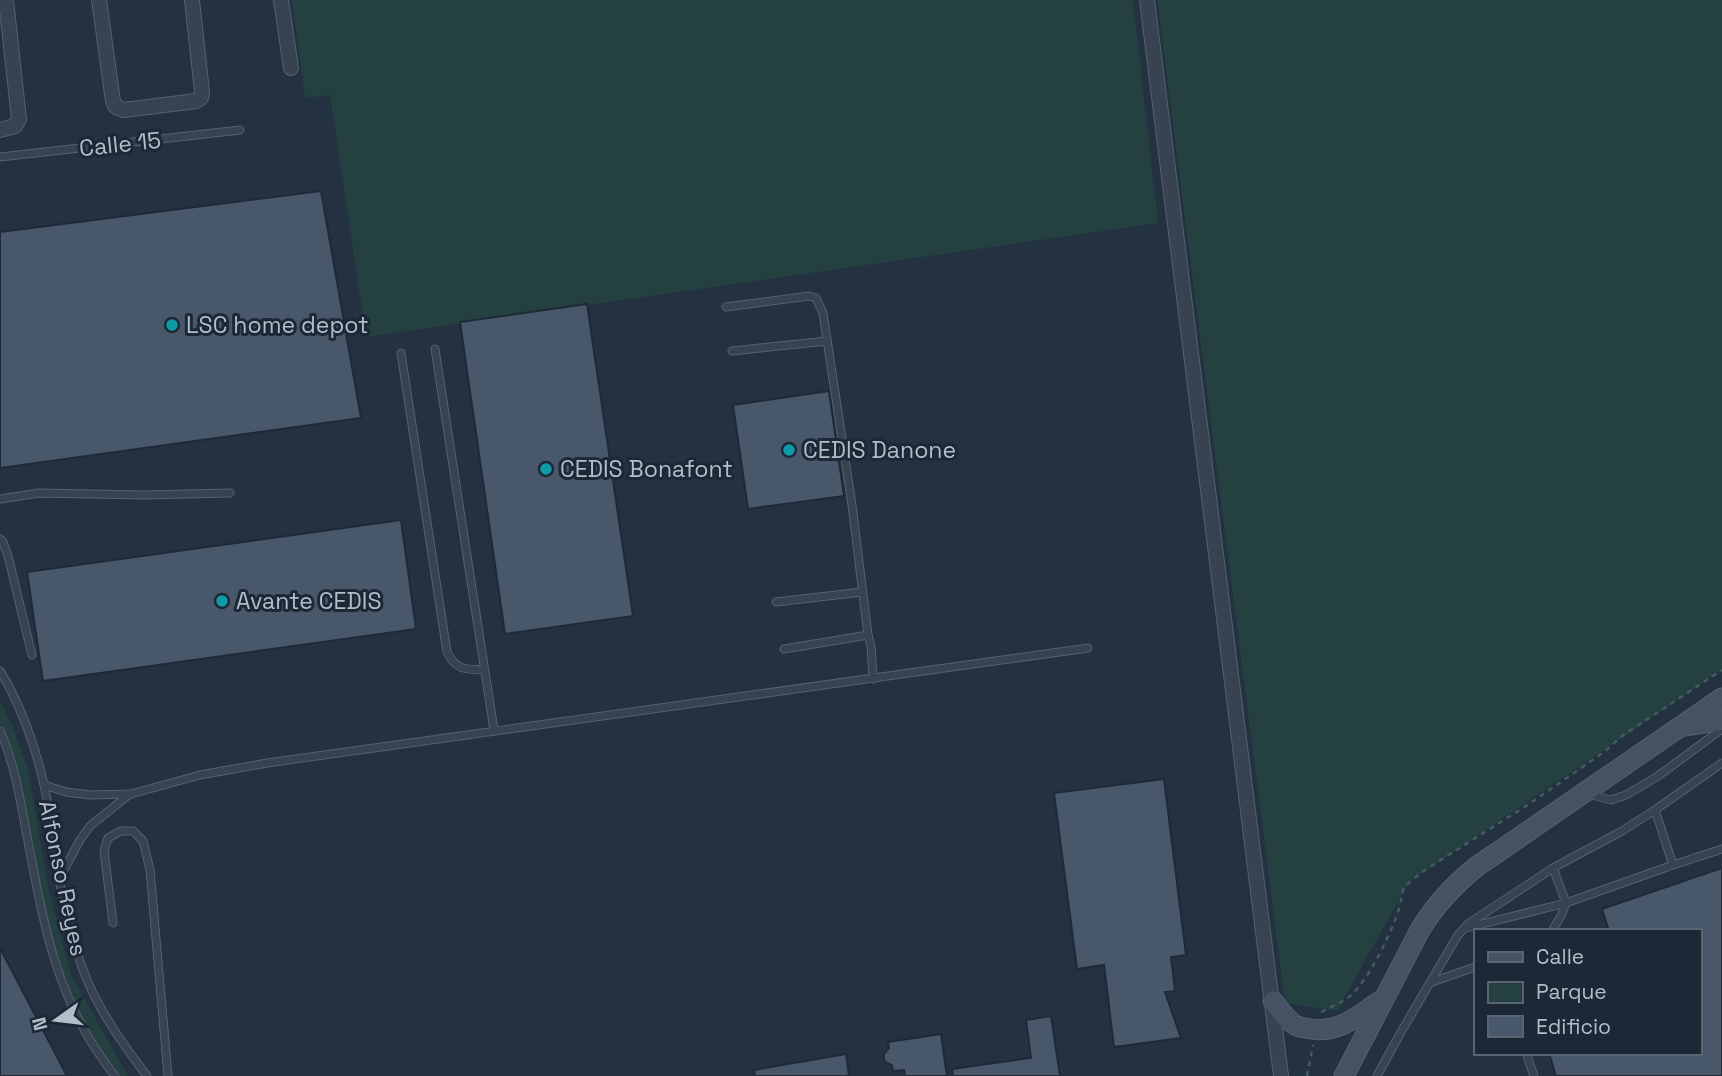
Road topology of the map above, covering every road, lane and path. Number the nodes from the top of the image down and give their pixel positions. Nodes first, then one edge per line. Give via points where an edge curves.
1 (6, 0) edge
2 (99, 0) edge
3 (192, 0) edge
4 (281, 0) edge
5 (1147, 0) edge
6 (291, 68) dead end
7 (4, 130) edge
8 (240, 130) dead end
9 (0, 158) edge
10 (726, 307) dead end
11 (827, 341) junction
12 (435, 349) dead end
13 (732, 351) dead end
14 (401, 352) dead end
15 (230, 493) dead end
16 (0, 499) edge
17 (0, 539) edge
18 (862, 592) junction
19 (776, 602) dead end
20 (868, 635) junction
21 (1087, 648) dead end
22 (784, 649) dead end
23 (32, 655) dead end
24 (484, 670) junction
25 (0, 671) edge
26 (873, 679) junction
27 (1722, 698) edge
28 (1722, 720) edge
29 (1678, 727) junction
30 (1722, 729) edge
31 (494, 730) junction
32 (0, 731) edge
33 (1722, 763) edge
34 (44, 785) junction
35 (1585, 792) junction
36 (131, 794) junction
37 (1655, 810) junction
38 (1722, 849) edge
39 (1673, 865) junction
40 (1553, 868) junction
41 (59, 879) junction
42 (1566, 903) junction
43 (113, 923) dead end
44 (1462, 929) junction
45 (1553, 929) edge
46 (1474, 967) edge
47 (1431, 983) junction
48 (1383, 998) junction
49 (1273, 1001) junction
50 (1527, 1055) edge
51 (1343, 1074) edge
52 (115, 1076) edge
53 (147, 1076) edge
54 (168, 1076) edge
55 (1281, 1076) edge
56 (1377, 1076) edge
57 (1534, 1076) edge

1 - 7 street via 19,119
2 - 3 street via 113,101 124,110 201,98
4 - 6 street
5 - 49 street
8 - 9 lane, Calle 15
10 - 11 lane via 816,298
11 - 13 lane
11 - 18 lane
12 - 24 lane
14 - 24 lane via 447,652 462,668
15 - 16 lane via 39,493
17 - 23 lane
18 - 19 lane
18 - 20 lane
20 - 22 lane
20 - 26 lane
21 - 26 lane
24 - 31 lane
25 - 34 lane, Alfonso Reyes via 29,736
26 - 31 lane
27 - 29 street
28 - 29 street
29 - 35 street
30 - 35 lane via 1626,795 1611,800
31 - 36 lane via 267,763
32 - 52 lane, Alfonso Reyes via 16,777 55,964 72,1008
33 - 37 lane
34 - 36 lane via 90,795
34 - 41 lane, Alfonso Reyes
35 - 48 street via 1476,867 1446,895 1420,930
36 - 41 lane via 90,826
37 - 39 lane
37 - 40 lane
38 - 39 lane
39 - 42 lane
40 - 42 lane
40 - 44 lane
41 - 53 lane, Alfonso Reyes via 82,968 110,1023
42 - 44 lane
42 - 45 lane
43 - 54 lane via 104,851 108,838 132,831 143,841 150,870
44 - 47 lane
46 - 47 lane
47 - 56 lane
48 - 49 street via 1346,1023 1323,1030 1298,1027
48 - 51 street
49 - 55 street
50 - 57 lane

